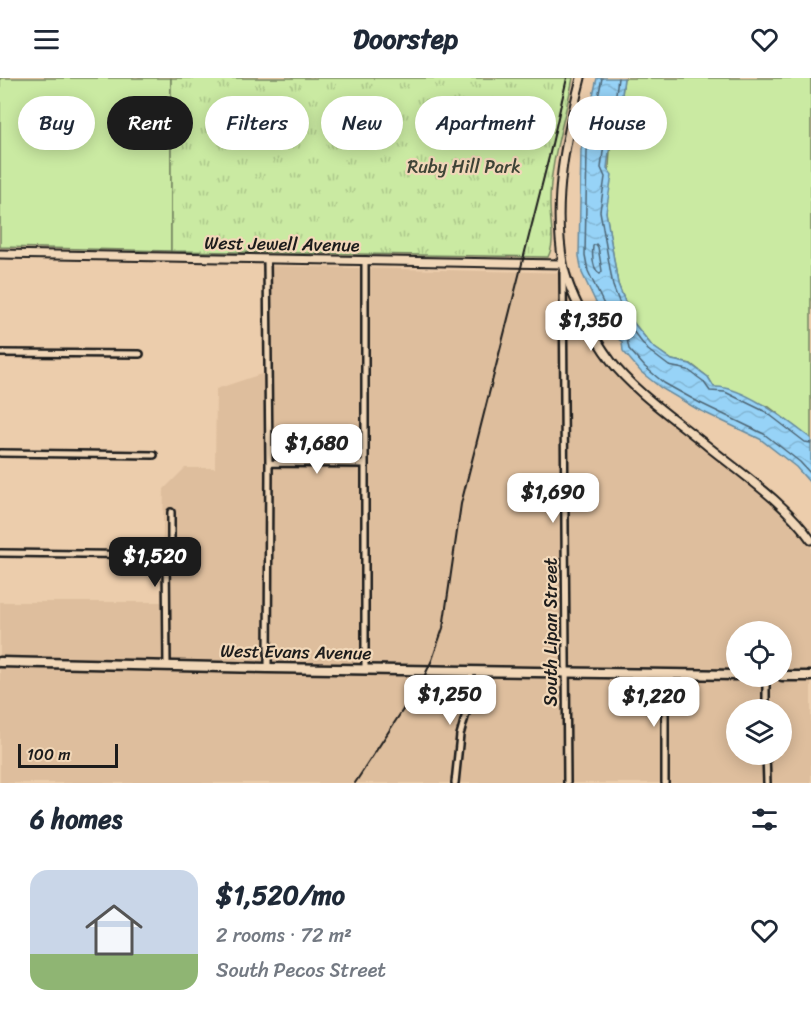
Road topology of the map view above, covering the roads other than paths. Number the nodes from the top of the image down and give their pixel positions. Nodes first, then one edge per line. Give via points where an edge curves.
1 (581, 78) edge
2 (0, 254) edge
3 (267, 259) junction
4 (365, 260) junction
5 (563, 264) junction
6 (0, 352) edge
7 (140, 354) dead end
8 (0, 453) edge
9 (154, 455) dead end
10 (269, 463) junction
11 (365, 464) junction
12 (171, 512) dead end
13 (811, 540) edge
14 (0, 553) edge
15 (166, 555) junction
16 (0, 662) edge
17 (167, 666) junction
18 (268, 668) junction
19 (365, 669) junction
20 (471, 671) junction
21 (567, 672) junction
22 (665, 674) junction
23 (726, 675) edge
24 (792, 676) edge
25 (811, 676) edge
26 (766, 765) edge
27 (455, 783) edge
28 (567, 783) edge
29 (665, 783) edge
30 (767, 783) edge

1 - 5 street via 565,144 559,196
2 - 3 street, West Jewell Avenue
3 - 4 street, West Jewell Avenue
3 - 10 street
4 - 5 street, West Jewell Avenue
4 - 11 street
5 - 13 street via 584,318 611,361 635,386 767,493
5 - 21 street, South Lipan Street
6 - 7 street
8 - 9 street
10 - 11 street
10 - 18 street
11 - 19 street
12 - 15 street via 171,544
14 - 15 street
15 - 17 street
16 - 17 main road, West Evans Avenue
17 - 18 main road, West Evans Avenue
18 - 19 main road, West Evans Avenue
19 - 20 main road, West Evans Avenue
20 - 21 main road, West Evans Avenue
20 - 27 street via 470,703 460,735
21 - 22 main road, West Evans Avenue
21 - 28 street, South Lipan Street
22 - 23 main road, West Evans Avenue
22 - 29 street
24 - 25 main road
26 - 30 street

